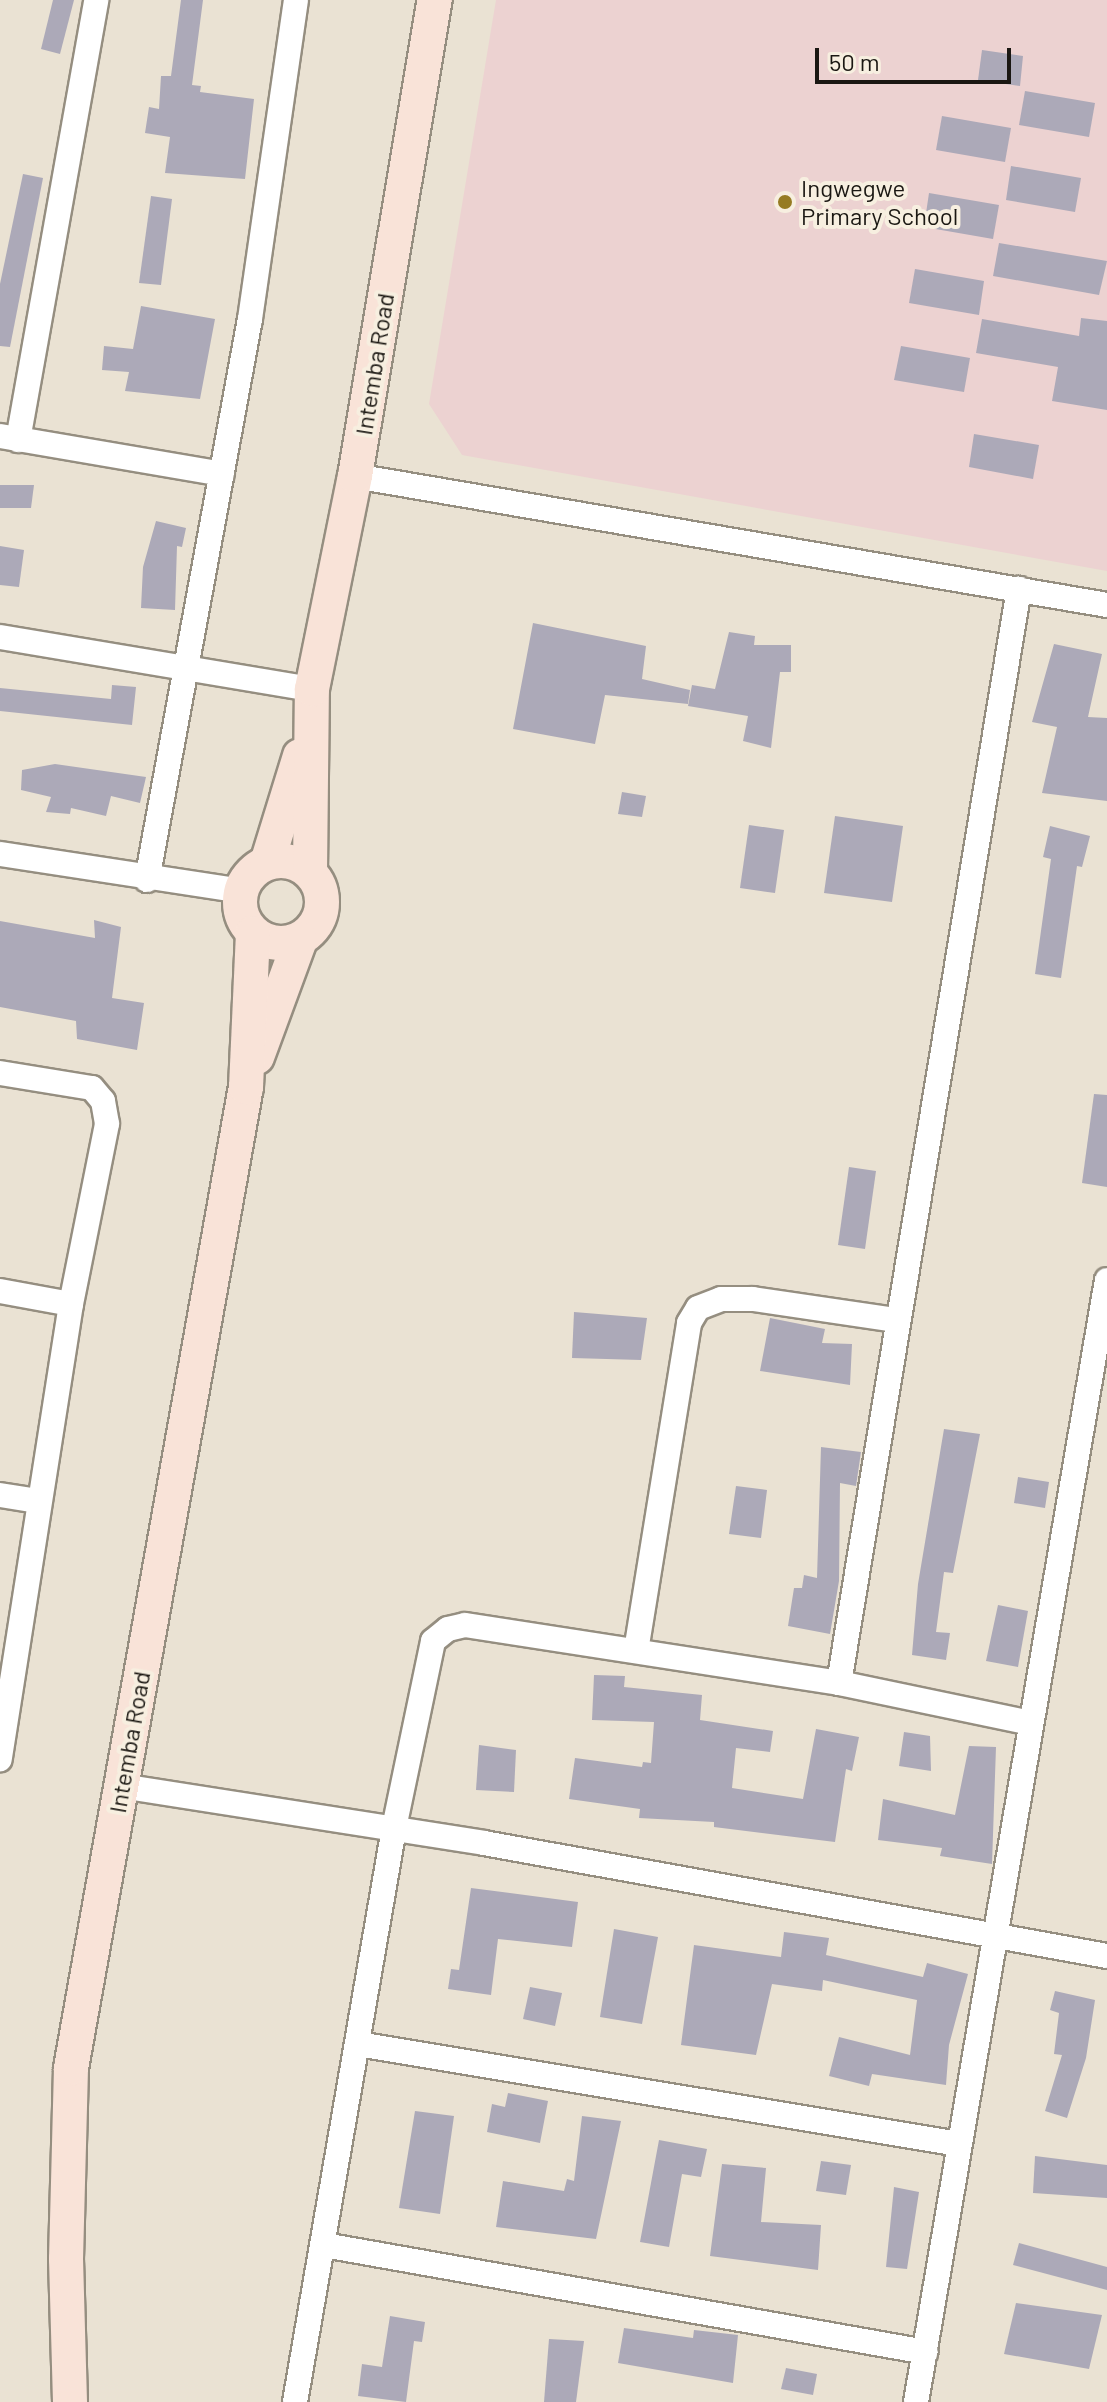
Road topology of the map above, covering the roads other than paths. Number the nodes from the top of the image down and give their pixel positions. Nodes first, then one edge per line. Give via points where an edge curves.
1 (96, 0) edge
2 (296, 0) edge
3 (435, 0) edge
4 (9, 438) edge
5 (222, 474) junction
6 (355, 476) junction
7 (1019, 589) junction
8 (1107, 605) edge
9 (0, 637) edge
10 (183, 666) junction
11 (312, 689) junction
12 (309, 727) junction
13 (0, 854) edge
14 (267, 863) junction
15 (310, 872) junction
16 (147, 880) junction
17 (241, 891) junction
18 (253, 933) junction
19 (300, 940) junction
20 (0, 1073) edge
21 (246, 1087) junction
22 (1107, 1280) edge
23 (0, 1291) edge
24 (71, 1304) junction
25 (896, 1320) junction
26 (0, 1495) edge
27 (39, 1501) junction
28 (636, 1651) junction
29 (839, 1683) junction
30 (1030, 1723) junction
31 (0, 1759) edge
32 (121, 1786) junction
33 (394, 1828) junction
34 (992, 1934) junction
35 (1107, 1956) edge
36 (358, 2044) junction
37 (959, 2144) junction
38 (324, 2245) junction
39 (926, 2352) junction
40 (70, 2402) edge
41 (295, 2402) edge
42 (916, 2402) edge

1 - 4 street
2 - 5 street
3 - 6 street, Intemba Road
4 - 5 street
5 - 10 street
6 - 7 street
6 - 11 street, Intemba Road
7 - 8 street
7 - 25 street
9 - 10 street
10 - 11 street
10 - 16 street
11 - 12 street, Intemba Road
12 - 14 street
12 - 15 street
13 - 16 street
14 - 15 street via 290,861
14 - 17 street via 250,873
15 - 19 street via 323,895 319,921
16 - 17 street
17 - 18 street via 241,914
18 - 19 street via 275,943
18 - 21 street
19 - 21 street
20 - 24 street via 92,1088 103,1101 107,1124
21 - 32 street, Intemba Road
22 - 30 street
23 - 24 street
24 - 27 street
25 - 28 street via 753,1299 721,1299 698,1308 689,1323
25 - 29 street
26 - 27 street
27 - 31 street
28 - 29 street
28 - 33 street via 465,1625 448,1629 433,1641
29 - 30 street
30 - 34 street
32 - 33 street
32 - 40 street, Intemba Road via 71,2068 66,2259
33 - 34 street
33 - 36 street
34 - 35 street
34 - 37 street
36 - 37 street
36 - 38 street
37 - 39 street
38 - 39 street
38 - 41 street
39 - 42 street

